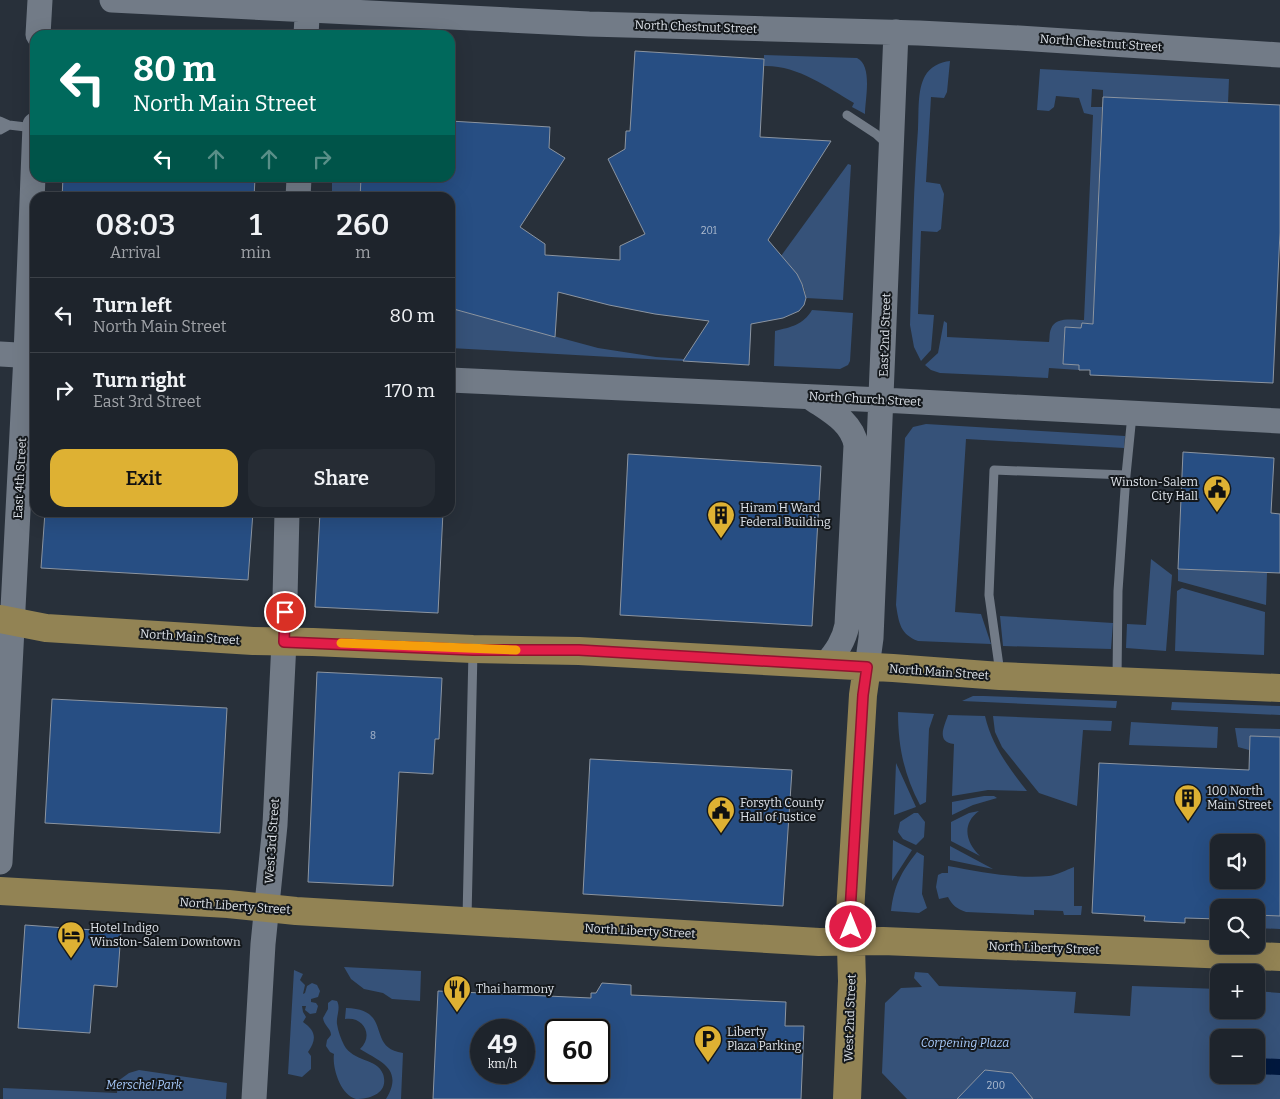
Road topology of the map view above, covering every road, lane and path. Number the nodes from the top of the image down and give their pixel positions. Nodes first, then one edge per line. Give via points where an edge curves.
1 (40, 0) edge
2 (112, 0) edge
3 (307, 5) edge
4 (38, 30) edge
5 (306, 30) edge
6 (896, 32) junction
7 (1280, 56) edge
8 (847, 114) dead end
9 (0, 121) edge
10 (9, 125) junction
11 (30, 126) edge
12 (0, 130) edge
13 (892, 149) junction
14 (0, 354) edge
15 (30, 356) edge
16 (455, 380) edge
17 (810, 397) junction
18 (882, 400) junction
19 (1132, 413) junction
20 (1280, 420) edge
21 (1126, 475) junction
22 (287, 517) edge
23 (6, 621) edge
24 (284, 642) junction
25 (473, 650) junction
26 (826, 664) junction
27 (867, 667) junction
28 (1000, 676) junction
29 (1116, 681) junction
30 (1280, 688) edge
31 (0, 862) edge
32 (0, 891) edge
33 (266, 909) junction
34 (467, 921) junction
35 (851, 941) junction
36 (1280, 957) edge
37 (254, 1099) edge
38 (846, 1099) edge

1 - 4 street
2 - 3 street, North Chestnut Street
3 - 5 street
3 - 6 street, North Chestnut Street via 582,24
6 - 7 street, North Chestnut Street
6 - 13 street, East 2nd Street
8 - 13 lane
9 - 10 lane
10 - 11 lane
10 - 12 lane
13 - 18 street, East 2nd Street
14 - 15 street
15 - 23 street, East 4th Street
16 - 17 street, North Church Street
17 - 18 street, North Church Street
17 - 26 street via 840,418 850,429 856,444 847,625 844,639
18 - 19 street, North Church Street
18 - 27 street, East 2nd Street
19 - 20 street, North Church Street
19 - 21 lane
21 - 28 lane via 994,470 990,595
21 - 29 lane
22 - 24 street, West 3rd Street
23 - 24 main road, North Main Street via 46,628
23 - 31 street, East 4th Street
24 - 25 main road, North Main Street
24 - 33 street, West 3rd Street
25 - 26 main road, North Main Street via 579,650
25 - 34 lane
26 - 27 main road, North Main Street
27 - 28 main road, North Main Street
27 - 35 main road, West 2nd Street
28 - 29 main road, North Main Street
29 - 30 main road, North Main Street
32 - 33 main road, North Liberty Street
33 - 34 main road, North Liberty Street
33 - 37 street, West 3rd Street
34 - 35 main road, North Liberty Street via 819,942
35 - 36 main road, North Liberty Street
35 - 38 main road, West 2nd Street

